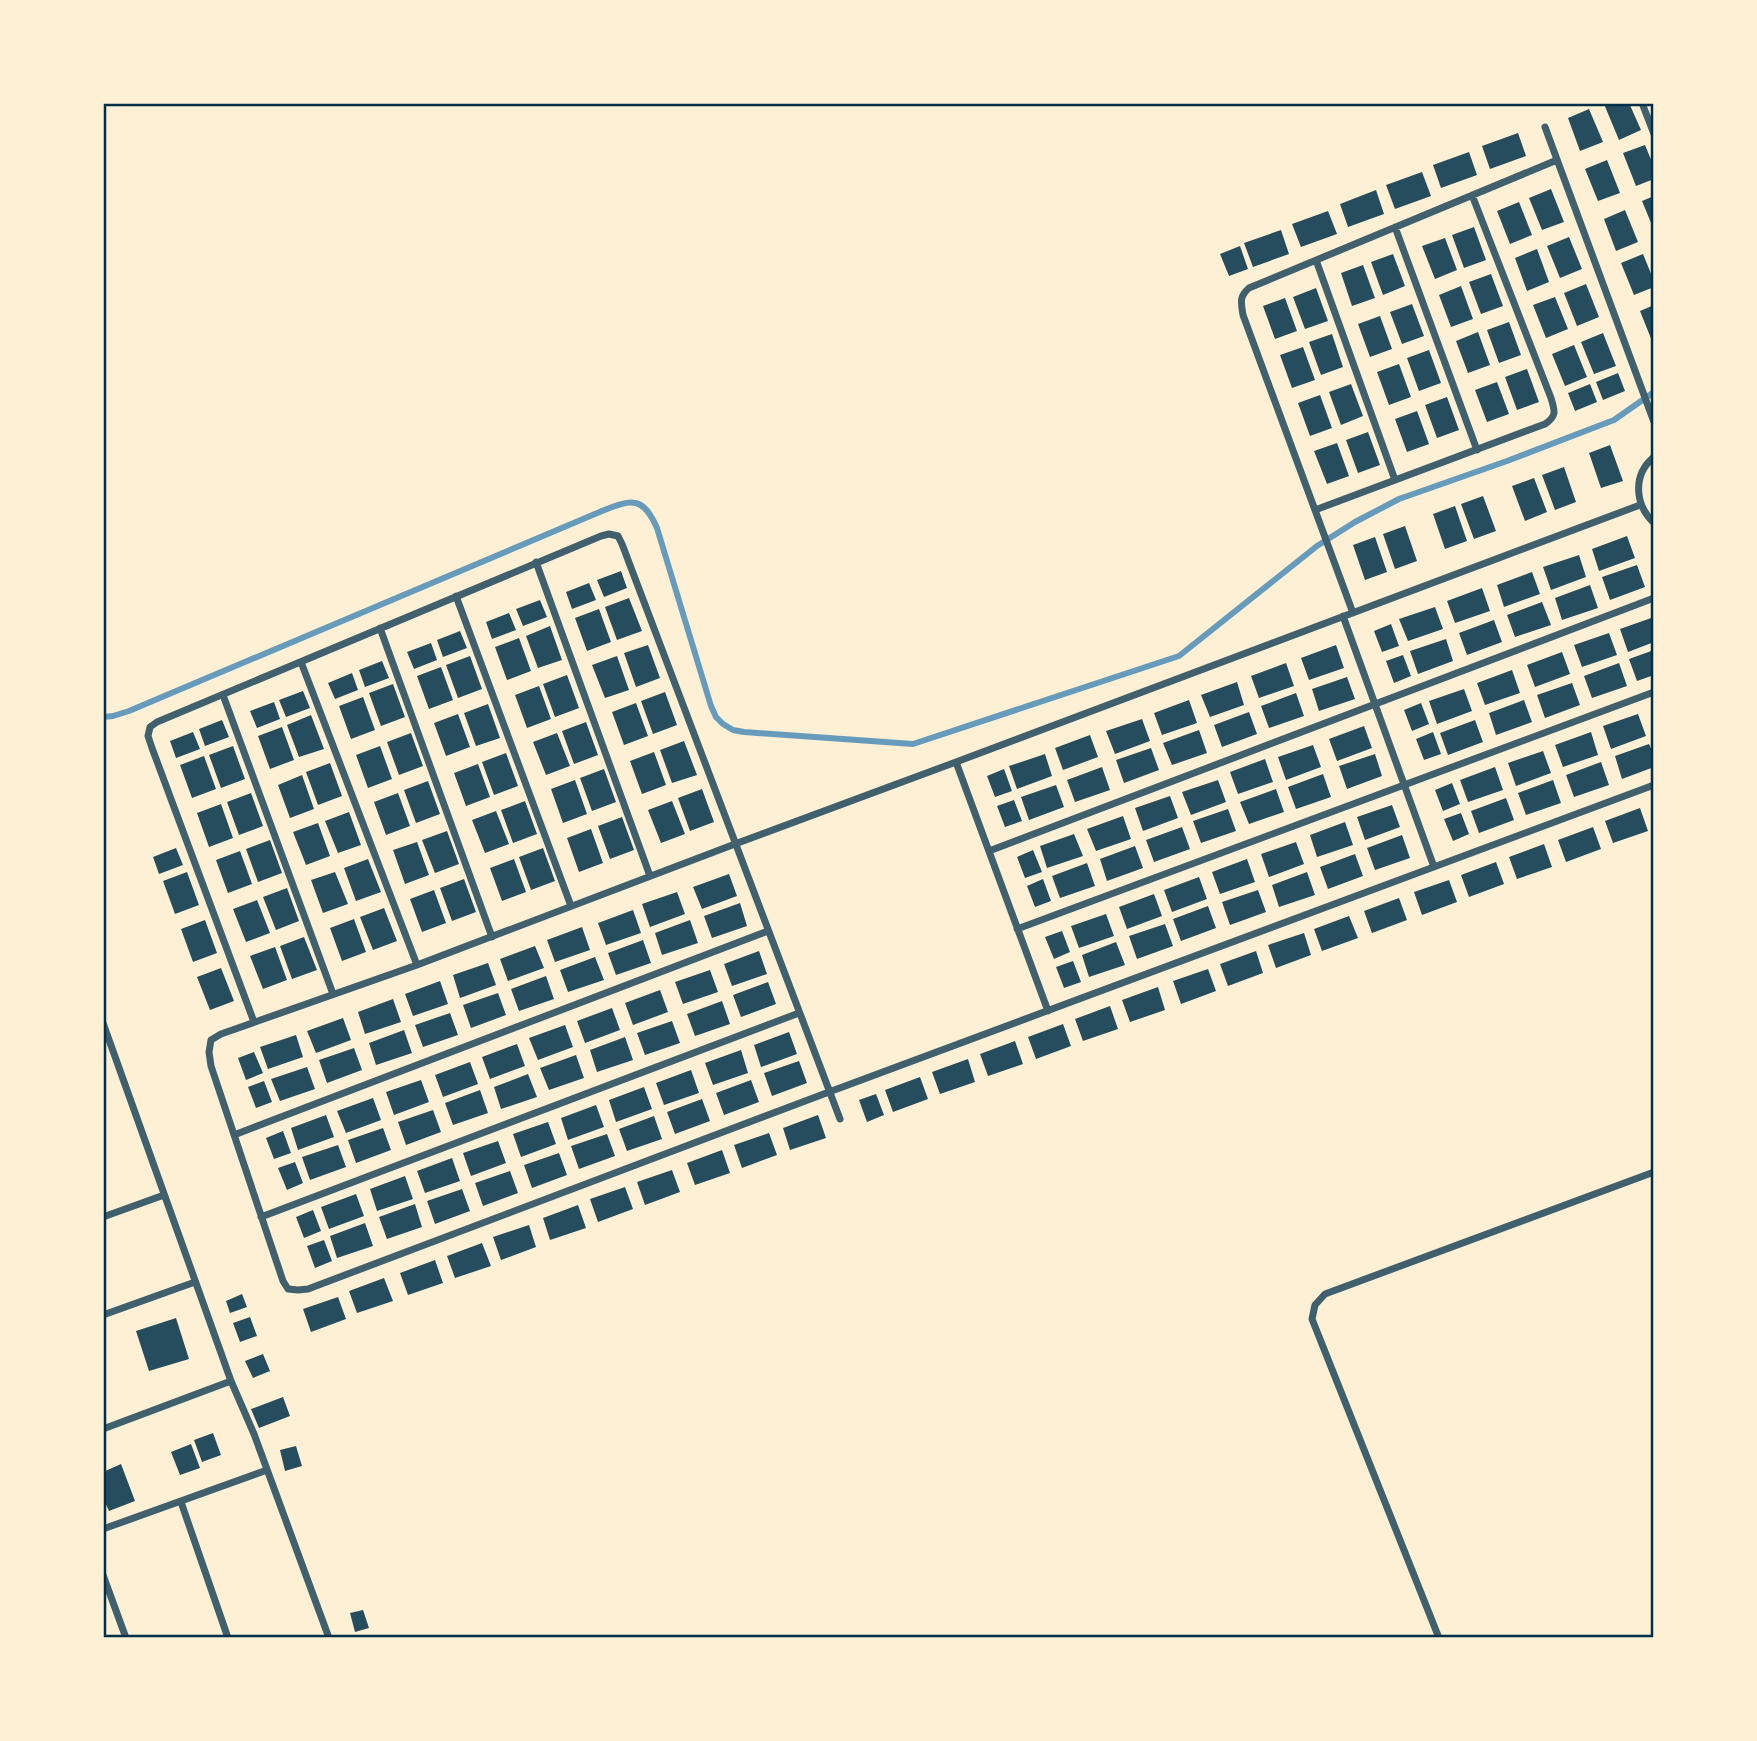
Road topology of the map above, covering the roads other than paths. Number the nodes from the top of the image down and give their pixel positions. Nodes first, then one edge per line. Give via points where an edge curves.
1 (1642, 103) edge
2 (1651, 118) edge
3 (1545, 127) dead end
4 (1654, 134) edge
5 (1557, 160) junction
6 (1472, 195) junction
7 (1395, 227) junction
8 (1316, 260) junction
9 (1654, 422) edge
10 (1477, 450) junction
11 (1654, 457) edge
12 (1395, 480) junction
13 (1640, 505) junction
14 (1315, 510) junction
15 (1654, 523) edge
16 (536, 562) junction
17 (456, 596) junction
18 (1654, 598) edge
19 (1353, 612) junction
20 (1343, 616) junction
21 (380, 628) junction
22 (301, 662) junction
23 (1654, 692) edge
24 (223, 695) junction
25 (1376, 705) junction
26 (956, 762) junction
27 (1654, 785) edge
28 (1405, 786) junction
29 (736, 844) junction
30 (989, 851) junction
31 (1434, 867) junction
32 (650, 876) junction
33 (571, 906) junction
34 (1017, 929) junction
35 (768, 931) junction
36 (492, 937) junction
37 (416, 965) junction
38 (333, 994) junction
39 (1048, 1011) junction
40 (799, 1013) junction
41 (254, 1022) junction
42 (103, 1023) edge
43 (829, 1092) junction
44 (840, 1119) dead end
45 (234, 1135) junction
46 (1654, 1172) edge
47 (164, 1195) junction
48 (103, 1217) edge
49 (261, 1217) junction
50 (195, 1282) junction
51 (103, 1315) edge
52 (231, 1381) junction
53 (103, 1429) edge
54 (267, 1470) junction
55 (181, 1502) junction
56 (103, 1529) edge
57 (103, 1575) edge
58 (127, 1638) edge
59 (228, 1638) edge
60 (329, 1638) edge
61 (1439, 1638) edge

1 - 2 street
2 - 4 street
3 - 5 street
5 - 6 street
5 - 9 street
6 - 7 street
6 - 10 street via 1555,411 1545,424
7 - 8 street
7 - 10 street
8 - 12 street
8 - 14 street via 1249,288 1241,303
10 - 12 street
11 - 13 street via 1641,475
12 - 14 street
13 - 15 street
13 - 19 street
14 - 19 street
16 - 17 street
16 - 29 street via 601,536 618,536
16 - 32 street
17 - 21 street
17 - 33 street
18 - 25 street
19 - 20 street
20 - 25 street
20 - 26 street
21 - 22 street
21 - 36 street
22 - 24 street
22 - 37 street
23 - 28 street
24 - 38 street
24 - 41 street via 157,722 148,736
25 - 28 street
25 - 30 street
26 - 29 street
26 - 30 street
27 - 31 street
28 - 31 street
28 - 34 street
29 - 32 street
29 - 35 street
30 - 34 street
31 - 39 street
32 - 33 street
33 - 36 street
34 - 39 street
35 - 40 street
35 - 45 street
36 - 37 street
37 - 38 street
38 - 41 street
39 - 43 street
40 - 43 street
40 - 49 street
41 - 45 street via 211,1040 211,1066
42 - 47 street
43 - 44 street
43 - 49 street via 308,1289 288,1289
45 - 49 street
46 - 61 street via 1325,1294 1315,1304 1312,1319
47 - 48 street
47 - 50 street
50 - 51 street
50 - 52 street
52 - 53 street
52 - 54 street
54 - 55 street
54 - 60 street
55 - 56 street
55 - 59 street
57 - 58 street

